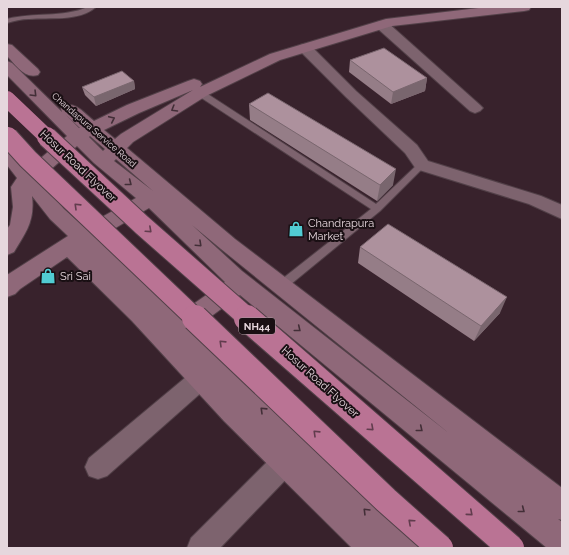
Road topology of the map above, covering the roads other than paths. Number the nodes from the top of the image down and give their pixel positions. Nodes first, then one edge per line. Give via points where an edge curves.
1 (93, 7) edge
2 (524, 7) edge
3 (7, 21) edge
4 (386, 24) junction
5 (7, 48) edge
6 (305, 48) junction
7 (7, 66) edge
8 (200, 93) junction
9 (7, 99) edge
10 (475, 108) dead end
11 (84, 133) junction
12 (7, 136) edge
13 (115, 148) junction
14 (7, 153) edge
15 (102, 161) junction
16 (422, 165) junction
17 (7, 172) edge
18 (25, 183) junction
19 (159, 195) junction
20 (377, 209) junction
21 (562, 213) edge
22 (75, 242) junction
23 (7, 247) edge
24 (241, 283) junction
25 (281, 286) junction
26 (7, 288) edge
27 (178, 328) junction
28 (209, 372) junction
29 (285, 462) junction
30 (98, 467) dead end
31 (562, 506) edge
32 (562, 541) edge
33 (201, 548) edge
34 (374, 548) edge
35 (404, 548) edge
36 (440, 548) edge
37 (511, 548) edge

1 - 3 lane via 74,15 46,18 27,16
2 - 4 main road
4 - 6 main road
4 - 10 street
11 -> 4 main road via 133,109 271,51 341,30
5 - 11 main road, Chandapura Service Road via 42,82
6 - 8 main road via 275,57
6 - 16 street via 411,149
7 -> 11 main road
8 -> 13 main road
8 - 20 lane
9 -> 37 highway, Hosur Road Flyover / NH44, bridge via 153,234
11 - 13 main road, Chandapura Service Road
11 - 15 main road
11 - 18 main road
36 -> 12 highway, bridge via 386,500 28,159
13 - 15 main road
13 - 19 main road, Chandapura Service Road
14 - 18 main road
15 -> 19 main road
16 - 20 lane
16 - 21 street via 535,200
17 - 18 main road
18 - 22 main road via 57,214
18 - 23 main road via 20,225
19 - 22 main road
19 -> 24 main road
19 - 25 main road via 200,222
20 - 25 lane
22 - 26 main road
22 - 27 main road
22 - 28 main road via 140,314
24 - 27 main road
24 -> 32 main road
25 - 31 main road
27 - 28 main road
28 - 29 main road via 233,413
28 - 30 street
35 -> 28 main road
29 - 33 street
29 - 34 main road

